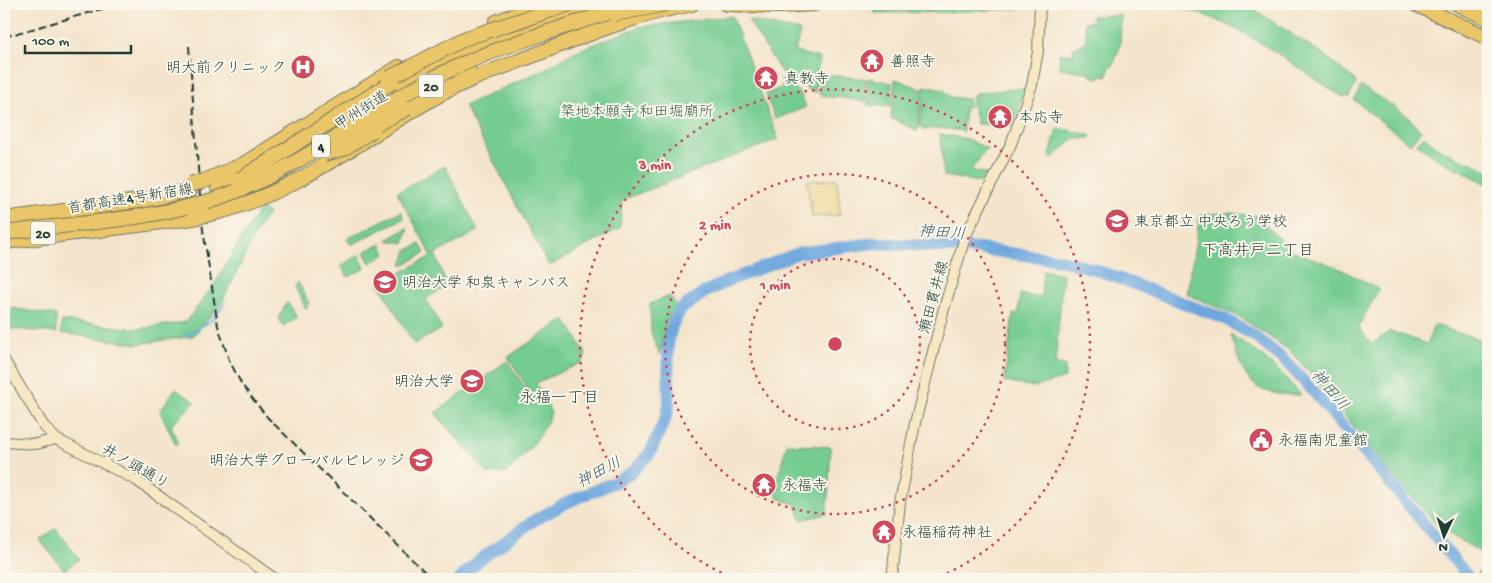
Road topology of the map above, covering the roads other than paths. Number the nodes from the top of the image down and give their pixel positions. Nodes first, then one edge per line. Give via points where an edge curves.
1 (543, 4) edge
2 (564, 4) edge
3 (570, 4) edge
4 (586, 4) edge
5 (604, 4) edge
6 (636, 4) edge
7 (651, 4) edge
8 (668, 4) edge
9 (675, 4) edge
10 (692, 4) edge
11 (726, 4) edge
12 (814, 4) edge
13 (1040, 4) edge
14 (1415, 4) edge
15 (1436, 4) edge
16 (1457, 4) edge
17 (1475, 4) edge
18 (622, 8) junction
19 (1488, 11) edge
20 (1488, 19) edge
21 (603, 28) junction
22 (1488, 29) edge
23 (1488, 38) edge
24 (294, 132) junction
25 (239, 180) junction
26 (204, 183) junction
27 (288, 185) junction
28 (190, 188) junction
29 (170, 210) junction
30 (4, 214) edge
31 (199, 214) junction
32 (4, 218) edge
33 (4, 223) edge
34 (4, 232) edge
35 (4, 238) edge
36 (4, 242) edge
37 (4, 360) edge
38 (56, 439) junction
39 (4, 442) edge
40 (1488, 571) edge
41 (275, 579) edge
42 (892, 579) edge
43 (1482, 579) edge

1 - 24 highway, 20 via 418,56
2 - 25 highway, bridge via 415,68
3 - 24 highway, bridge via 466,38
4 - 26 highway, 甲州街道 / 20 via 440,59 271,157 244,171
5 - 25 highway, 首都高速4号新宿線 / 4, bridge via 443,63 275,163
6 - 18 highway, 首都高速4号新宿線 / 4
7 - 18 highway, 4, bridge
8 - 27 highway, bridge via 624,11 476,67 427,91
9 - 31 highway, 甲州街道 / 20 via 569,32 474,65 404,101 256,194
10 - 21 highway via 645,14
11 - 12 highway
13 - 42 main road, 瀬田貫井線 via 1038,51 1032,85 1011,144 962,250 915,423 900,502
14 - 23 highway
15 - 22 highway
16 - 20 highway
17 - 19 highway
18 - 29 highway, 首都高速4号新宿線 / 4, bridge via 470,61 424,84 268,178 222,197
21 - 27 highway via 454,88
21 - 29 highway, bridge via 453,83 283,177 248,192 204,205
24 - 26 highway, 20 via 242,165
25 - 33 highway, 首都高速4号新宿線 / 4 via 169,202
26 - 28 highway, 甲州街道 / 20
27 - 31 highway via 258,200
28 - 30 highway, 20
28 - 32 highway, 甲州街道 / 20 via 146,200
29 - 34 highway, 首都高速4号新宿線 / 4, bridge
31 - 35 highway, 甲州街道 / 20
31 - 36 highway
37 - 38 main road, 井ノ頭通り via 43,425
38 - 39 main road via 36,444
38 - 41 main road, 井ノ頭通り via 136,480
40 - 43 main road

